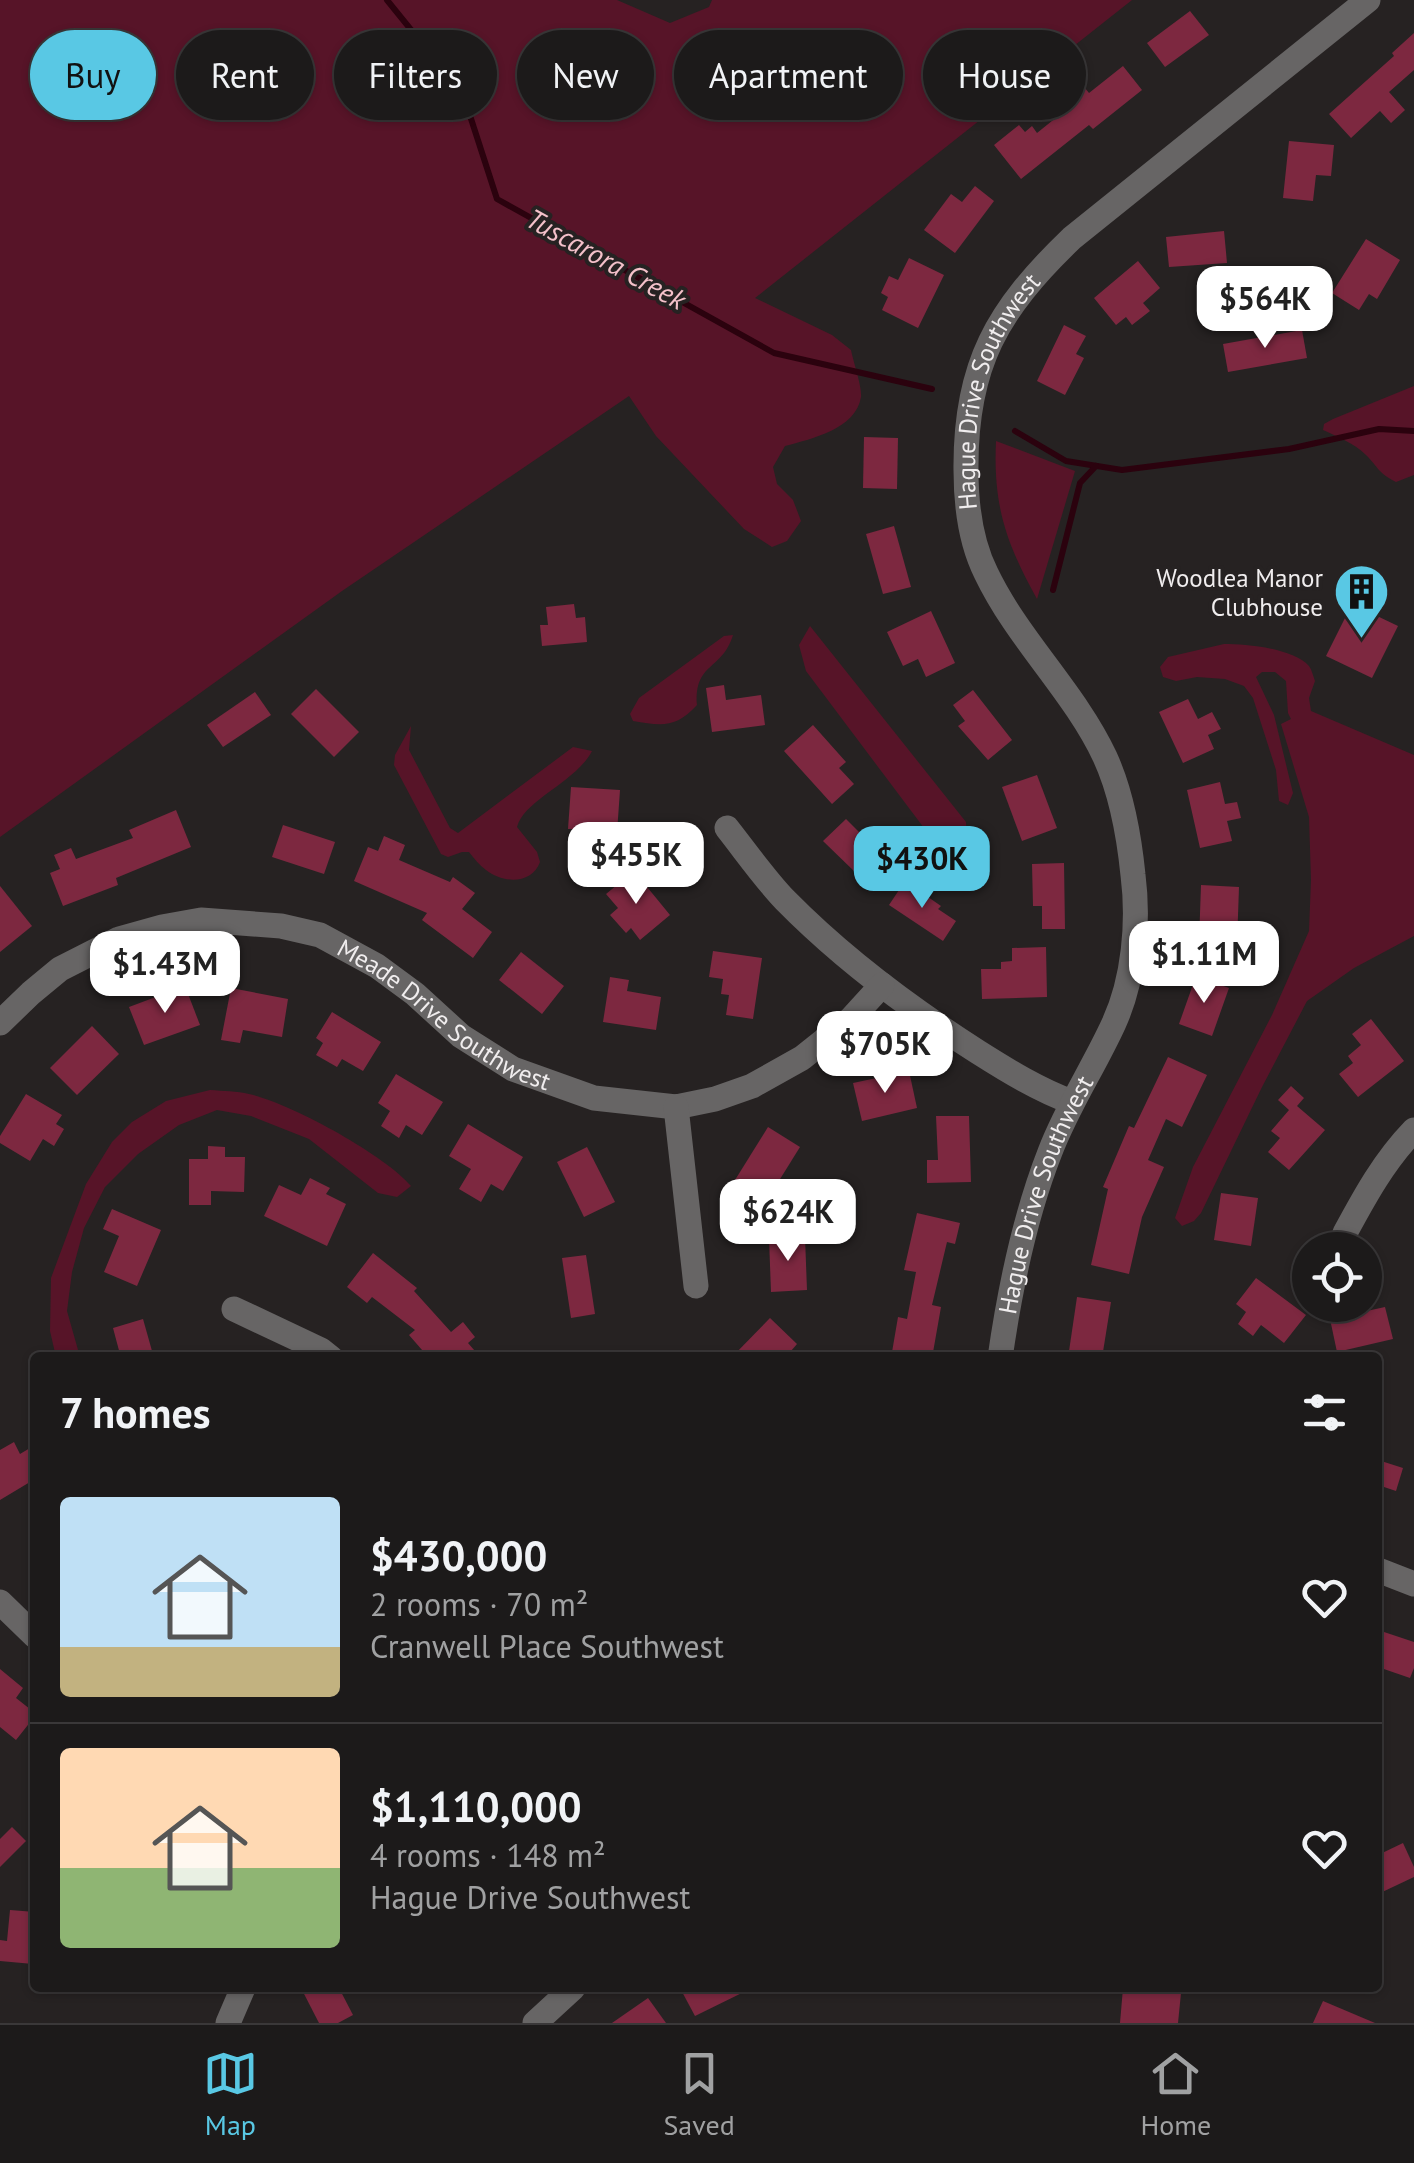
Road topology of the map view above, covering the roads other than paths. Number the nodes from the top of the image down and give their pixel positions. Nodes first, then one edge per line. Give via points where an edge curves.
1 (1368, 0) edge
2 (727, 828) dead end
3 (882, 985) junction
4 (0, 1024) edge
5 (1072, 1102) junction
6 (676, 1107) junction
7 (1414, 1130) edge
8 (1345, 1232) edge
9 (696, 1286) dead end
10 (234, 1309) dead end
11 (324, 1352) edge
12 (1001, 1352) edge
13 (1382, 1572) edge
14 (1414, 1584) edge
15 (0, 1602) edge
16 (30, 1631) edge
17 (241, 1992) edge
18 (568, 1992) edge
19 (228, 2023) edge
20 (535, 2023) edge

1 - 5 street, Hague Drive Southwest via 1042,266 994,334 978,370 966,450 973,539 1004,607 1106,758 1134,879 1123,999
2 - 3 street via 782,896
3 - 5 street via 990,1060
3 - 6 street, Meade Drive Southwest via 802,1058 752,1086
4 - 6 street, Meade Drive Southwest via 60,969 118,939 202,920 281,926 320,935 377,966 513,1070 594,1098
5 - 12 street, Hague Drive Southwest via 1024,1231
6 - 9 street
7 - 8 street via 1388,1159
10 - 11 street
13 - 14 street
15 - 16 street
17 - 19 street
18 - 20 street

